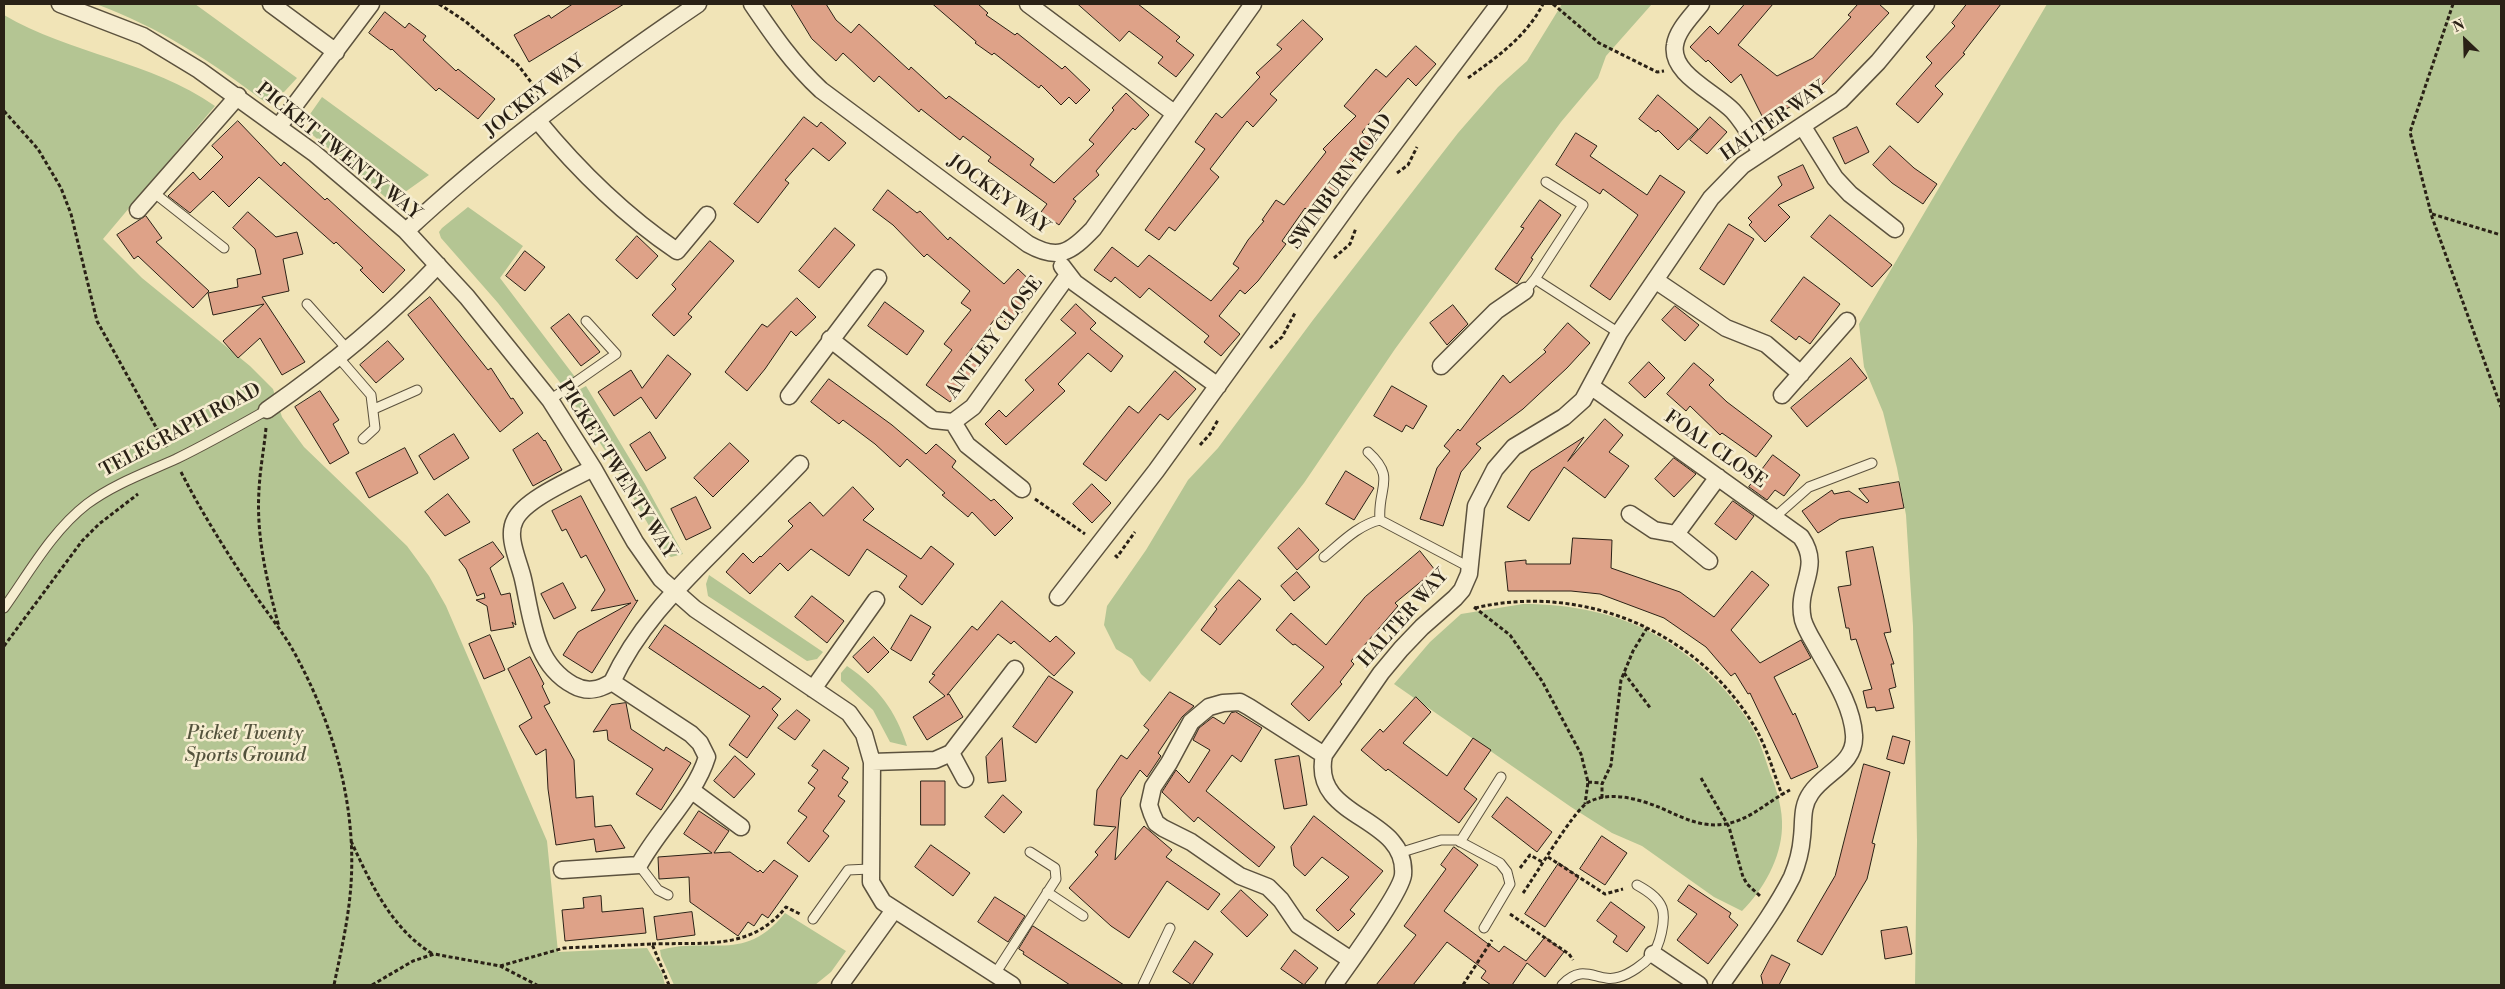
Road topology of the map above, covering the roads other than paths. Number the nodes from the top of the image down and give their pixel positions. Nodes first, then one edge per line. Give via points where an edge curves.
1 (60, 4) edge
2 (272, 4) edge
3 (371, 4) edge
4 (698, 4) edge
5 (752, 4) edge
6 (1253, 4) edge
7 (1499, 4) edge
8 (1701, 4) edge
9 (1926, 4) edge
10 (1039, 7) edge
11 (336, 52) junction
12 (238, 96) junction
13 (1174, 113) junction
14 (538, 120) junction
15 (279, 126) junction
16 (1803, 127) junction
17 (1761, 152) junction
18 (1546, 182) dead end
19 (153, 192) junction
20 (138, 210) dead end
21 (707, 215) dead end
22 (1895, 229) dead end
23 (406, 231) junction
24 (224, 248) dead end
25 (1059, 254) junction
26 (438, 265) junction
27 (1068, 275) junction
28 (878, 278) dead end
29 (1655, 280) junction
30 (1530, 285) junction
31 (307, 304) dead end
32 (586, 321) dead end
33 (1847, 321) dead end
34 (1619, 333) junction
35 (830, 339) junction
36 (344, 354) junction
37 (1441, 366) dead end
38 (1801, 374) junction
39 (1218, 386) junction
40 (1592, 387) junction
41 (418, 390) dead end
42 (1782, 395) dead end
43 (789, 396) dead end
44 (550, 400) junction
45 (374, 409) junction
46 (267, 410) joint
47 (953, 422) junction
48 (363, 439) dead end
49 (1368, 452) dead end
50 (1872, 463) dead end
51 (800, 464) dead end
52 (593, 468) junction
53 (1718, 477) junction
54 (1022, 490) dead end
55 (1630, 514) dead end
56 (1775, 517) junction
57 (1380, 520) junction
58 (1676, 534) junction
59 (1324, 557) dead end
60 (1708, 561) dead end
61 (1469, 566) junction
62 (674, 591) junction
63 (1058, 597) dead end
64 (876, 600) dead end
65 (4, 608) edge
66 (1015, 668) dead end
67 (612, 682) junction
68 (813, 689) junction
69 (951, 753) junction
70 (1324, 756) junction
71 (872, 762) junction
72 (1502, 777) dead end
73 (965, 779) dead end
74 (691, 790) junction
75 (741, 827) dead end
76 (1460, 842) junction
77 (1030, 852) dead end
78 (1399, 853) junction
79 (639, 865) junction
80 (870, 869) junction
81 (562, 870) dead end
82 (1637, 884) road end
83 (1047, 892) junction
84 (668, 894) dead end
85 (894, 910) junction
86 (1083, 916) dead end
87 (813, 919) road end
88 (1170, 928) dead end
89 (1484, 928) dead end
90 (1653, 954) junction
91 (1351, 960) junction
92 (995, 974) junction
93 (840, 985) edge
94 (1012, 985) edge
95 (1144, 985) edge
96 (1334, 985) edge
97 (1562, 985) edge
98 (1699, 985) edge
99 (1721, 985) edge

1 - 12 street, PICKET TWENTY WAY via 143,36
2 - 11 street
3 - 11 street
4 - 14 street, JOCKEY WAY via 597,72
5 - 25 street, JOCKEY WAY via 800,70 821,90 1028,244
6 - 13 street, JOCKEY WAY
7 - 39 street, SWINBURN ROAD
8 - 17 street via 1678,35 1675,58 1679,67 1733,110
9 - 16 street, HALTER WAY via 1858,84
10 - 13 street
11 - 15 street
12 - 15 street, PICKET TWENTY WAY
12 - 19 street
13 - 25 street, JOCKEY WAY via 1093,229 1080,243
14 - 21 street via 598,186 677,252
14 - 23 street, JOCKEY WAY via 471,173
15 - 23 street, PICKET TWENTY WAY
16 - 17 street, HALTER WAY
16 - 22 street via 1835,178
17 - 29 street, HALTER WAY via 1731,175 1716,192
18 - 30 lane via 1583,205
19 - 20 street
19 - 24 lane
23 - 26 street, PICKET TWENTY WAY
25 - 27 street
26 - 36 street, TELEGRAPH ROAD
26 - 44 street, PICKET TWENTY WAY via 468,297
27 - 39 street
27 - 47 street, ANTLEY CLOSE via 973,407
28 - 35 street
29 - 34 street, HALTER WAY
29 - 38 street via 1726,328 1766,344
30 - 34 lane
30 - 37 street via 1496,311
31 - 36 lane
32 - 44 lane via 616,354
33 - 38 street
34 - 40 street, HALTER WAY
35 - 43 street
35 - 47 street, ANTLEY CLOSE via 933,420
36 - 45 lane via 371,395
36 - 46 street, TELEGRAPH ROAD
38 - 42 street
39 - 63 street, SWINBURN ROAD via 1093,555
40 - 53 street, FOAL CLOSE
40 - 61 street, HALTER WAY via 1574,410 1514,447 1495,469 1476,506
41 - 45 lane
44 - 52 street, PICKET TWENTY WAY
45 - 48 lane via 375,428
46 - 65 lane, TELEGRAPH ROAD via 128,480 86,505 66,524
47 - 54 street via 967,445
49 - 57 lane via 1385,475
50 - 56 lane via 1809,487
51 - 62 street, PICKET TWENTY WAY
52 - 62 street, PICKET TWENTY WAY via 635,542 661,579
52 - 67 street via 525,507 512,529 528,611 547,663 576,687 600,689
53 - 56 street, FOAL CLOSE
53 - 58 street
55 - 58 street via 1654,530
56 - 99 street, FOAL CLOSE via 1801,537 1810,552 1812,561 1802,603 1804,623 1838,687 1854,736 1851,753 1810,793 1803,810 1801,845 1795,867 1775,906
57 - 59 lane via 1355,532
57 - 61 lane
58 - 60 street
61 - 70 street, HALTER WAY via 1466,582 1458,595 1401,649
62 - 67 street via 645,624
62 - 68 street, PICKET TWENTY WAY via 695,609
64 - 68 street
66 - 69 street
67 - 74 street via 700,743 707,757
68 - 71 street, PICKET TWENTY WAY via 849,713 864,734
69 - 71 street via 936,760
69 - 73 street
70 - 78 street via 1323,770 1331,795 1385,834
70 - 91 street via 1249,707 1232,702 1216,705 1191,722 1152,787 1149,805 1156,822 1163,828 1191,842 1240,876 1268,887 1298,925
71 - 80 street, PICKET TWENTY WAY
72 - 76 lane
74 - 75 street
74 - 79 street via 650,844
76 - 78 lane via 1441,840
76 - 89 lane via 1500,863 1507,872 1510,884
77 - 83 lane via 1055,868 1057,874
78 - 91 street via 1401,880
79 - 81 street
79 - 84 lane via 658,890
80 - 85 street, PICKET TWENTY WAY via 876,893
80 - 87 lane via 848,870
82 - 90 lane via 1663,909
83 - 86 lane
83 - 92 lane
85 - 92 street, PICKET TWENTY WAY
85 - 93 street
88 - 95 lane
90 - 97 lane via 1618,977 1572,975
90 - 98 street
91 - 96 street
92 - 94 street, PICKET TWENTY WAY

